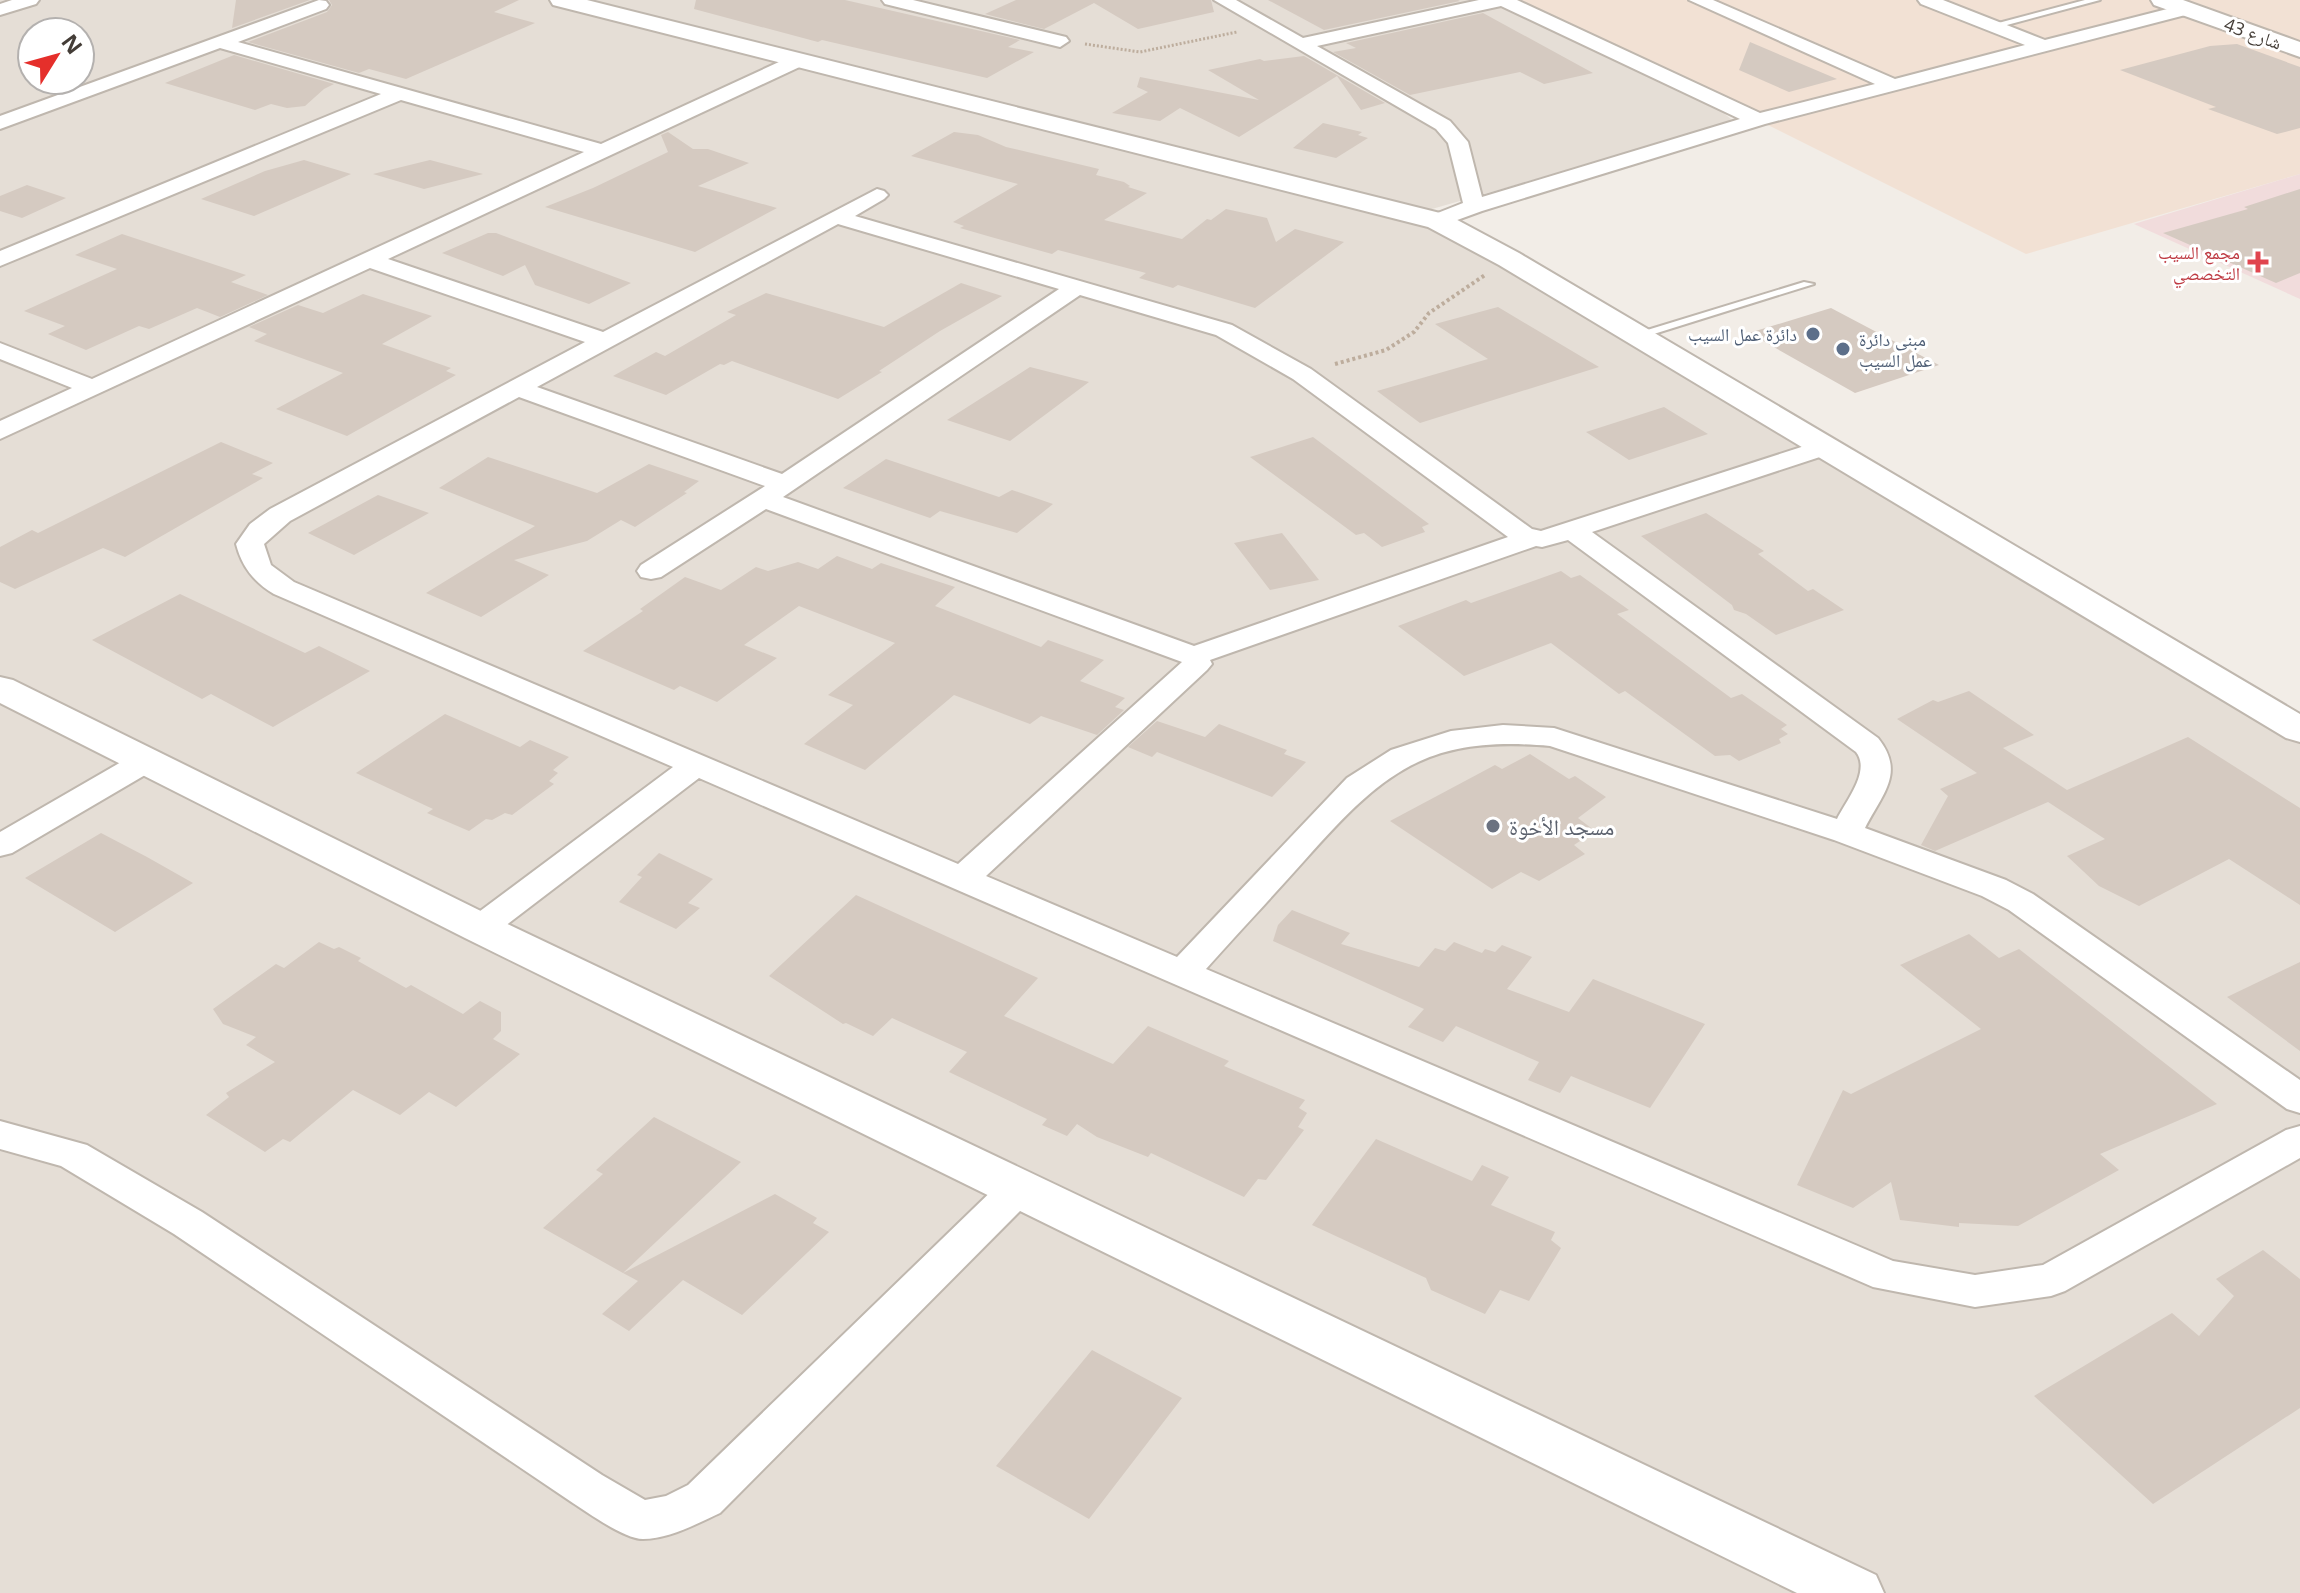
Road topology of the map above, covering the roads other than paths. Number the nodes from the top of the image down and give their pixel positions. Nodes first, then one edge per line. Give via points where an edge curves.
1 (30, 0) edge
2 (561, 0) edge
3 (891, 0) edge
4 (1223, 0) edge
5 (1503, 0) edge
6 (1702, 0) edge
7 (1927, 0) edge
8 (2068, 0) edge
9 (2096, 0) edge
10 (2162, 0) edge
11 (2080, 4) junction
12 (320, 5) dead end
13 (2187, 9) junction
14 (0, 10) edge
15 (1992, 26) junction
16 (1060, 41) road end
17 (222, 43) junction
18 (1300, 44) junction
19 (2044, 46) junction
20 (2300, 50) edge
21 (799, 60) junction
22 (1894, 85) junction
23 (401, 93) junction
24 (1758, 120) junction
25 (0, 123) edge
26 (603, 151) junction
27 (877, 195) dead end
28 (1474, 206) junction
29 (836, 217) junction
30 (1438, 221) junction
31 (0, 259) edge
32 (369, 260) junction
33 (1808, 284) dead end
34 (1077, 287) junction
35 (1637, 335) junction
36 (605, 341) junction
37 (0, 350) edge
38 (92, 388) junction
39 (517, 388) junction
40 (0, 431) edge
41 (1826, 447) junction
42 (774, 492) junction
43 (1571, 529) junction
44 (1532, 538) junction
45 (651, 571) dead end
46 (1194, 656) junction
47 (0, 688) edge
48 (2300, 730) edge
49 (146, 761) junction
50 (696, 765) junction
51 (1846, 833) junction
52 (0, 846) edge
53 (962, 879) junction
54 (480, 928) junction
55 (1182, 973) junction
56 (2300, 1099) edge
57 (0, 1135) edge
58 (2300, 1140) edge
59 (1019, 1188) junction
60 (1855, 1593) edge

1 - 14 street
2 - 21 street
3 - 16 street
4 - 18 street
5 - 18 street
5 - 24 street
6 - 22 street
7 - 15 street
8 - 11 lane
9 - 11 lane
10 - 13 street, شارع 43
11 - 15 lane
12 - 17 street
13 - 19 street
13 - 20 street, شارع 43
15 - 19 street
17 - 23 street
17 - 25 street
18 - 28 street via 1443,125 1458,142
19 - 22 street
21 - 26 street
21 - 30 street
22 - 24 street
23 - 26 street
23 - 31 street
24 - 28 street
26 - 32 street
27 - 29 street
28 - 30 street
29 - 34 street
29 - 36 street
30 - 35 street
32 - 36 street
32 - 38 street
33 - 35 lane
34 - 42 street
34 - 44 street via 1224,330 1302,374
35 - 41 street
36 - 39 street
37 - 38 street
38 - 40 street
39 - 42 street
39 - 50 street via 280,515 250,544 254,564 284,588
41 - 43 street
41 - 48 street
42 - 45 street
42 - 46 street
43 - 44 street
43 - 51 street via 1867,745 1878,770
44 - 46 street
46 - 53 street via 1197,664
47 - 49 street
49 - 52 street
49 - 54 street
50 - 53 street
50 - 54 street
51 - 55 street via 1554,737 1494,732 1454,738 1398,759 1359,783
51 - 56 street via 2021,902
53 - 55 street
54 - 59 street
55 - 58 street via 1887,1276 1975,1291 2051,1280
57 - 59 street via 73,1155 188,1223 641,1520 672,1514 704,1499
59 - 60 street

